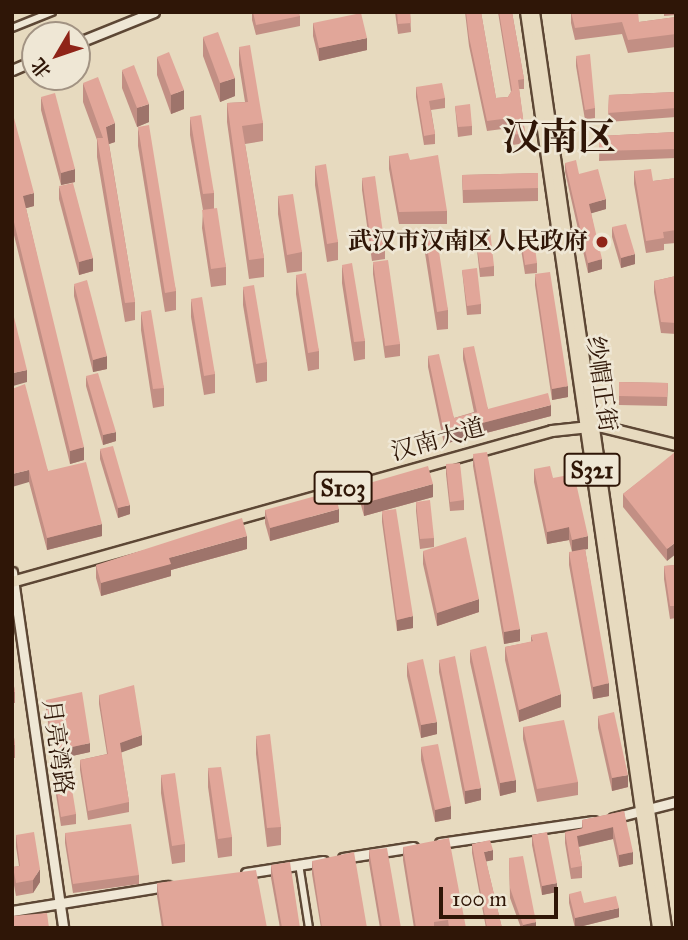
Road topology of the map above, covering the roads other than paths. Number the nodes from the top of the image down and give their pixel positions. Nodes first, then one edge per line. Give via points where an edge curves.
1 (52, 12) edge
2 (154, 12) edge
3 (526, 12) edge
4 (534, 12) edge
5 (12, 28) edge
6 (91, 37) edge
7 (590, 426) junction
8 (676, 445) edge
9 (13, 579) edge
10 (676, 802) edge
11 (646, 813) junction
12 (299, 864) junction
13 (233, 875) edge
14 (179, 884) edge
15 (59, 903) junction
16 (12, 911) edge
17 (63, 928) edge
18 (309, 928) edge
19 (658, 928) edge
20 (666, 928) edge

1 - 5 street
2 - 6 street
3 - 7 main road, 纱帽正街 / S321
4 - 7 main road, 纱帽正街 / S321
7 - 8 main road, 汉南大道 / S103
7 - 9 main road, 汉南大道 / S103 via 498,445
7 - 11 main road, 纱帽正街 / S321
9 - 15 street, 月亮湾路
10 - 11 street
11 - 12 street
11 - 19 main road, 纱帽正街 / S321
11 - 20 main road, 纱帽正街 / S321
12 - 13 street
12 - 18 street
14 - 15 street
15 - 16 street
15 - 17 street, 月亮湾路

